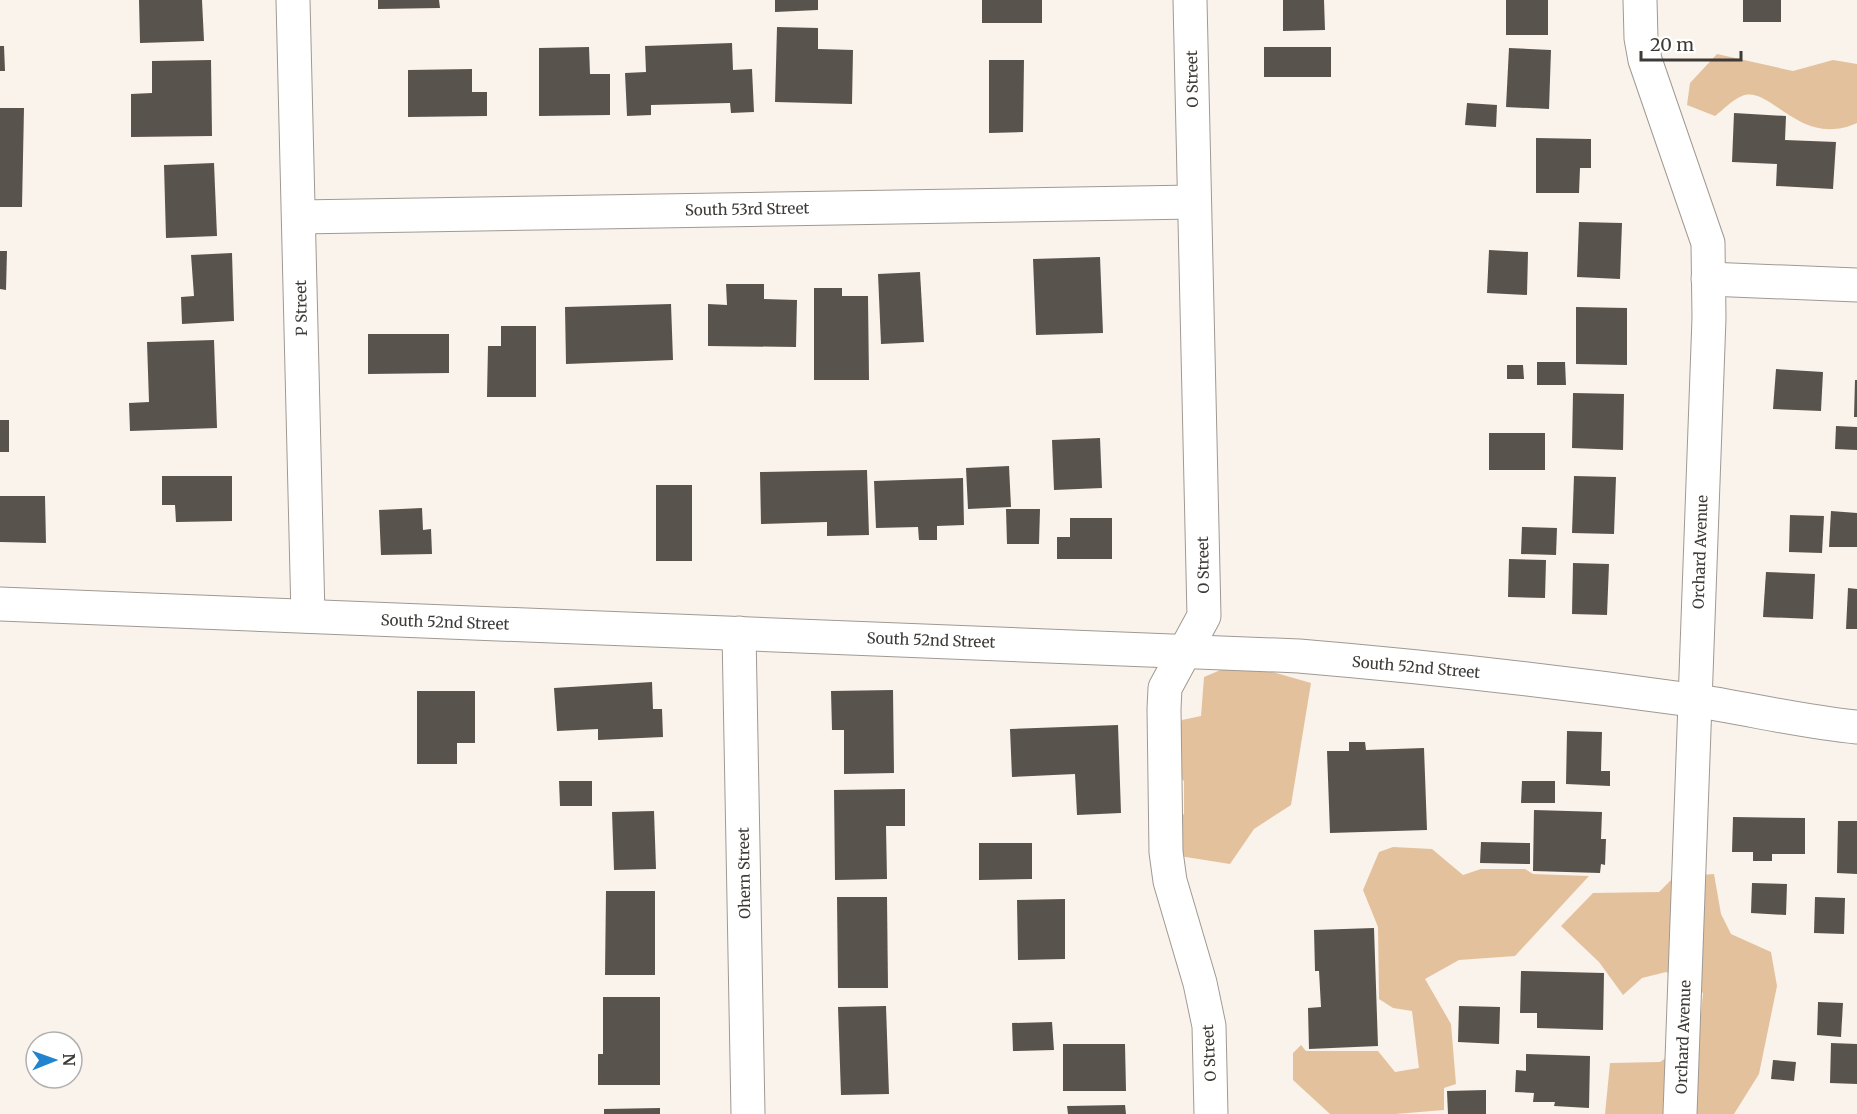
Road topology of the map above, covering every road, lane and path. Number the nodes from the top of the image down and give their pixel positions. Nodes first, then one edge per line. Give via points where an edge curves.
1 (293, 0) edge
2 (1190, 0) edge
3 (1640, 0) edge
4 (1194, 202) junction
5 (299, 217) junction
6 (1708, 279) junction
7 (1857, 285) edge
8 (0, 604) edge
9 (308, 616) junction
10 (739, 633) junction
11 (1185, 652) junction
12 (1694, 700) junction
13 (1857, 728) edge
14 (748, 1114) edge
15 (1211, 1114) edge
16 (1680, 1114) edge

1 - 5 street, P Street
2 - 4 street, O Street
3 - 6 street, Orchard Avenue via 1645,60 1708,243
4 - 5 street, South 53rd Street
4 - 11 street, O Street via 1204,616
5 - 9 street, P Street
6 - 7 street
6 - 12 street, Orchard Avenue
8 - 9 street, South 52nd Street
9 - 10 street, South 52nd Street
10 - 11 street, South 52nd Street
10 - 14 street, Ohern Street
11 - 12 street, South 52nd Street via 1299,656 1456,669
11 - 15 street, O Street via 1165,688 1166,852 1174,904 1200,983 1209,1026
12 - 13 street, South 52nd Street
12 - 16 street, Orchard Avenue

